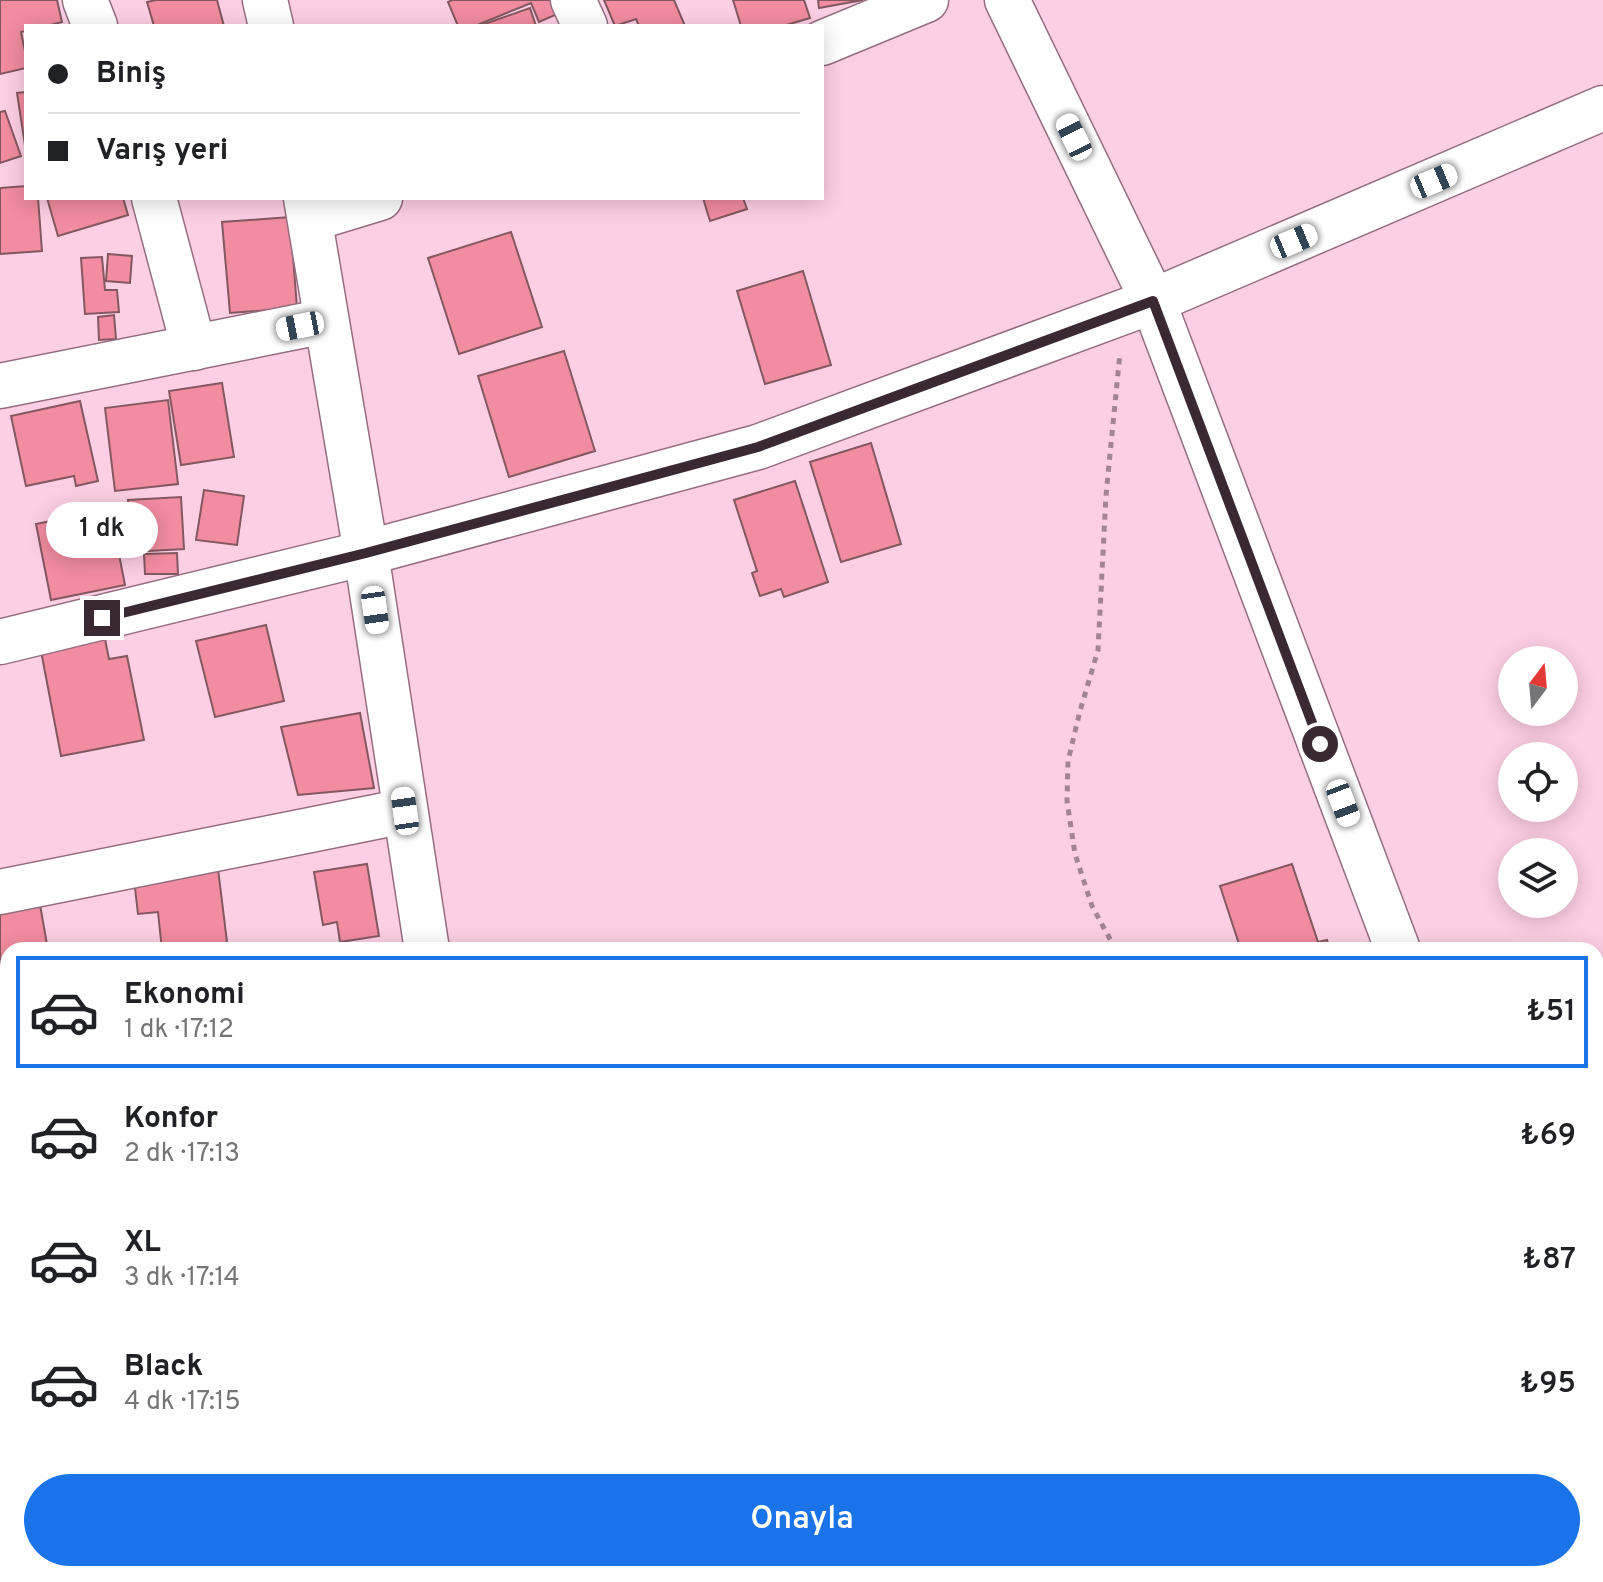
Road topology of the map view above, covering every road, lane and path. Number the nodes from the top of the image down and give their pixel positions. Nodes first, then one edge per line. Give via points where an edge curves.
1 (85, 0) edge
2 (265, 0) edge
3 (573, 0) edge
4 (926, 0) edge
5 (1007, 0) edge
6 (94, 24) edge
7 (271, 24) edge
8 (584, 24) edge
9 (824, 42) edge
10 (1603, 108) edge
11 (155, 200) edge
12 (367, 200) edge
13 (308, 209) edge
14 (1138, 307) junction
15 (326, 321) junction
16 (194, 348) junction
17 (0, 386) edge
18 (366, 553) junction
19 (0, 642) edge
20 (405, 811) junction
21 (0, 892) edge
22 (426, 942) edge
23 (1112, 942) edge
24 (1395, 942) edge

1 - 6 street
2 - 7 street
3 - 8 street
4 - 9 street
5 - 14 street
10 - 14 street
11 - 16 street
12 - 13 street
13 - 15 street
14 - 18 street via 758,447
14 - 23 path via 1106,495 1098,650 1068,761 1075,854 1092,906
14 - 24 street
15 - 16 street
15 - 18 street
16 - 17 street
18 - 19 street
18 - 20 street
20 - 21 street
20 - 22 street

